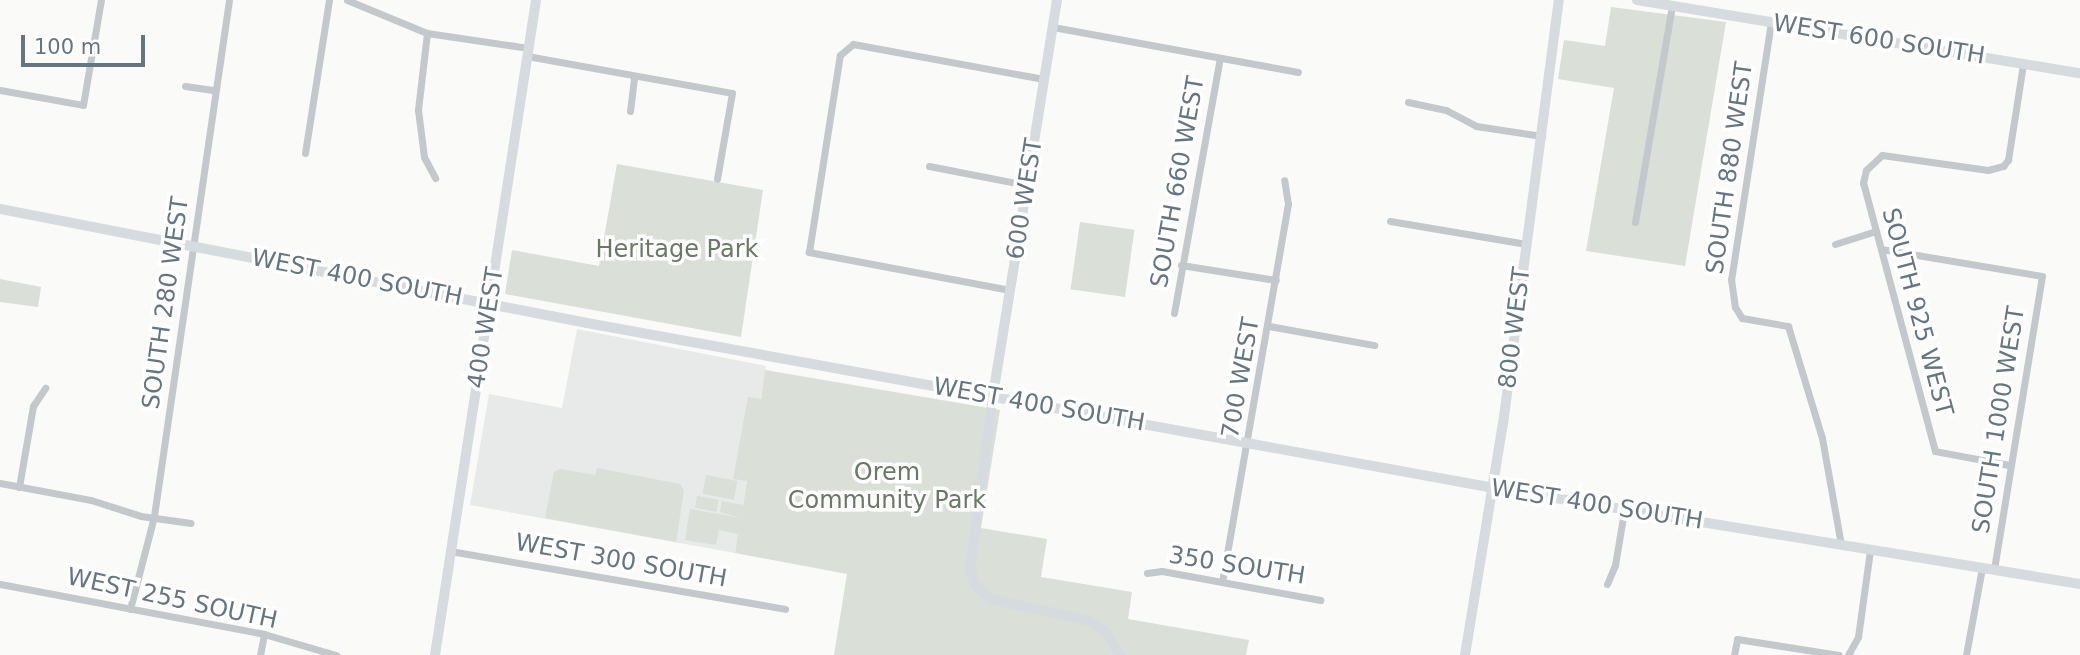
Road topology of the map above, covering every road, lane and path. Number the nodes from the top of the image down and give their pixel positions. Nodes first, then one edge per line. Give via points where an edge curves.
1 (98, 0) edge
2 (229, 0) edge
3 (329, 0) edge
4 (347, 0) edge
5 (536, 0) edge
6 (1057, 0) edge
7 (1559, 0) edge
8 (1637, 0) edge
9 (1672, 6) junction
10 (1771, 22) junction
11 (1053, 27) junction
12 (427, 33) junction
13 (527, 52) junction
14 (1220, 58) junction
15 (2022, 64) junction
16 (1298, 72) dead end
17 (2080, 73) edge
18 (635, 76) junction
19 (1044, 79) junction
20 (186, 86) dead end
21 (0, 90) edge
22 (215, 90) junction
23 (1408, 103) dead end
24 (630, 111) dead end
25 (1542, 136) junction
26 (305, 153) dead end
27 (929, 166) dead end
28 (435, 178) dead end
29 (717, 179) dead end
30 (1284, 180) dead end
31 (1027, 185) junction
32 (0, 209) edge
33 (1390, 221) dead end
34 (1635, 222) dead end
35 (1876, 231) junction
36 (1525, 244) junction
37 (1835, 244) dead end
38 (197, 246) junction
39 (1881, 249) junction
40 (1181, 265) junction
41 (1276, 280) junction
42 (1010, 289) junction
43 (490, 304) junction
44 (1174, 313) dead end
45 (1269, 326) junction
46 (1374, 345) dead end
47 (45, 388) dead end
48 (995, 398) junction
49 (1250, 442) junction
50 (2009, 465) junction
51 (0, 483) edge
52 (19, 486) junction
53 (1494, 488) junction
54 (1624, 511) junction
55 (154, 516) junction
56 (191, 523) dead end
57 (1841, 545) junction
58 (450, 551) junction
59 (1870, 551) junction
60 (1982, 568) junction
61 (1994, 570) junction
62 (1147, 573) dead end
63 (1222, 582) junction
64 (0, 584) edge
65 (1607, 584) dead end
66 (2080, 584) edge
67 (1320, 600) dead end
68 (130, 609) junction
69 (785, 610) dead end
70 (264, 634) junction
71 (260, 655) edge
72 (336, 655) edge
73 (435, 655) edge
74 (1120, 655) edge
75 (1465, 655) edge
76 (1734, 655) edge
77 (1839, 655) edge
78 (1848, 655) edge
79 (1966, 655) edge

1 - 21 street via 83,105
2 - 22 street, SOUTH 280 WEST
3 - 26 street
4 - 12 street
5 - 13 street, 400 WEST
6 - 11 street, 600 WEST
7 - 25 street, 800 WEST
8 - 9 street, WEST 600 SOUTH
9 - 10 street, WEST 600 SOUTH
9 - 34 street
10 - 15 street, WEST 600 SOUTH
10 - 57 street, SOUTH 880 WEST via 1731,279 1735,307 1742,318 1788,326 1822,438
11 - 14 street
11 - 19 street, 600 WEST
12 - 13 street
12 - 28 street via 418,110 424,157
13 - 18 street
13 - 43 street, 400 WEST
14 - 16 street
14 - 40 street, SOUTH 660 WEST
15 - 17 street, WEST 600 SOUTH
15 - 35 street, SOUTH 925 WEST via 2008,160 2003,166 1988,170 1882,155 1866,170 1863,183
18 - 24 street
18 - 29 street via 732,93
19 - 31 street, 600 WEST
19 - 42 street via 853,44 840,55 809,252
20 - 22 street
22 - 38 street, SOUTH 280 WEST
23 - 25 street via 1446,110 1476,126
25 - 36 street, 800 WEST
27 - 31 street
30 - 41 street, 700 WEST via 1289,204
31 - 42 street, 600 WEST
32 - 38 street, WEST 400 SOUTH
33 - 36 street
35 - 37 street
35 - 39 street, SOUTH 925 WEST
36 - 53 street, 800 WEST
38 - 43 street, WEST 400 SOUTH
38 - 55 street, SOUTH 280 WEST
39 - 50 street, SOUTH 925 WEST via 1935,451
39 - 50 street, SOUTH 1000 WEST via 2042,276
40 - 41 street
40 - 44 street, SOUTH 660 WEST
41 - 45 street, 700 WEST
42 - 48 street, 600 WEST
43 - 48 street, WEST 400 SOUTH
43 - 58 street, 400 WEST
45 - 46 street
45 - 49 street, 700 WEST
47 - 52 street via 33,406
48 - 49 street, WEST 400 SOUTH
48 - 74 street, 600 WEST via 970,561 973,580 980,592 997,602 1090,621 1106,632
49 - 53 street, WEST 400 SOUTH
49 - 63 street, 700 WEST
50 - 61 street, SOUTH 1000 WEST
51 - 52 street
52 - 55 street
53 - 54 street, WEST 400 SOUTH
53 - 75 street, 800 WEST
54 - 57 street, WEST 400 SOUTH
54 - 65 street
55 - 56 street
55 - 68 street, SOUTH 280 WEST
57 - 59 street, WEST 400 SOUTH
58 - 69 street, WEST 300 SOUTH
58 - 73 street, 400 WEST
59 - 60 street, WEST 400 SOUTH
59 - 78 street via 1858,637
60 - 61 street, WEST 400 SOUTH
60 - 79 street
61 - 66 street, WEST 400 SOUTH
62 - 63 street, 350 SOUTH via 1163,571
63 - 67 street, 350 SOUTH
64 - 68 street, WEST 255 SOUTH
68 - 70 street, WEST 255 SOUTH
70 - 71 street
70 - 72 street, WEST 255 SOUTH
76 - 77 street via 1737,639

